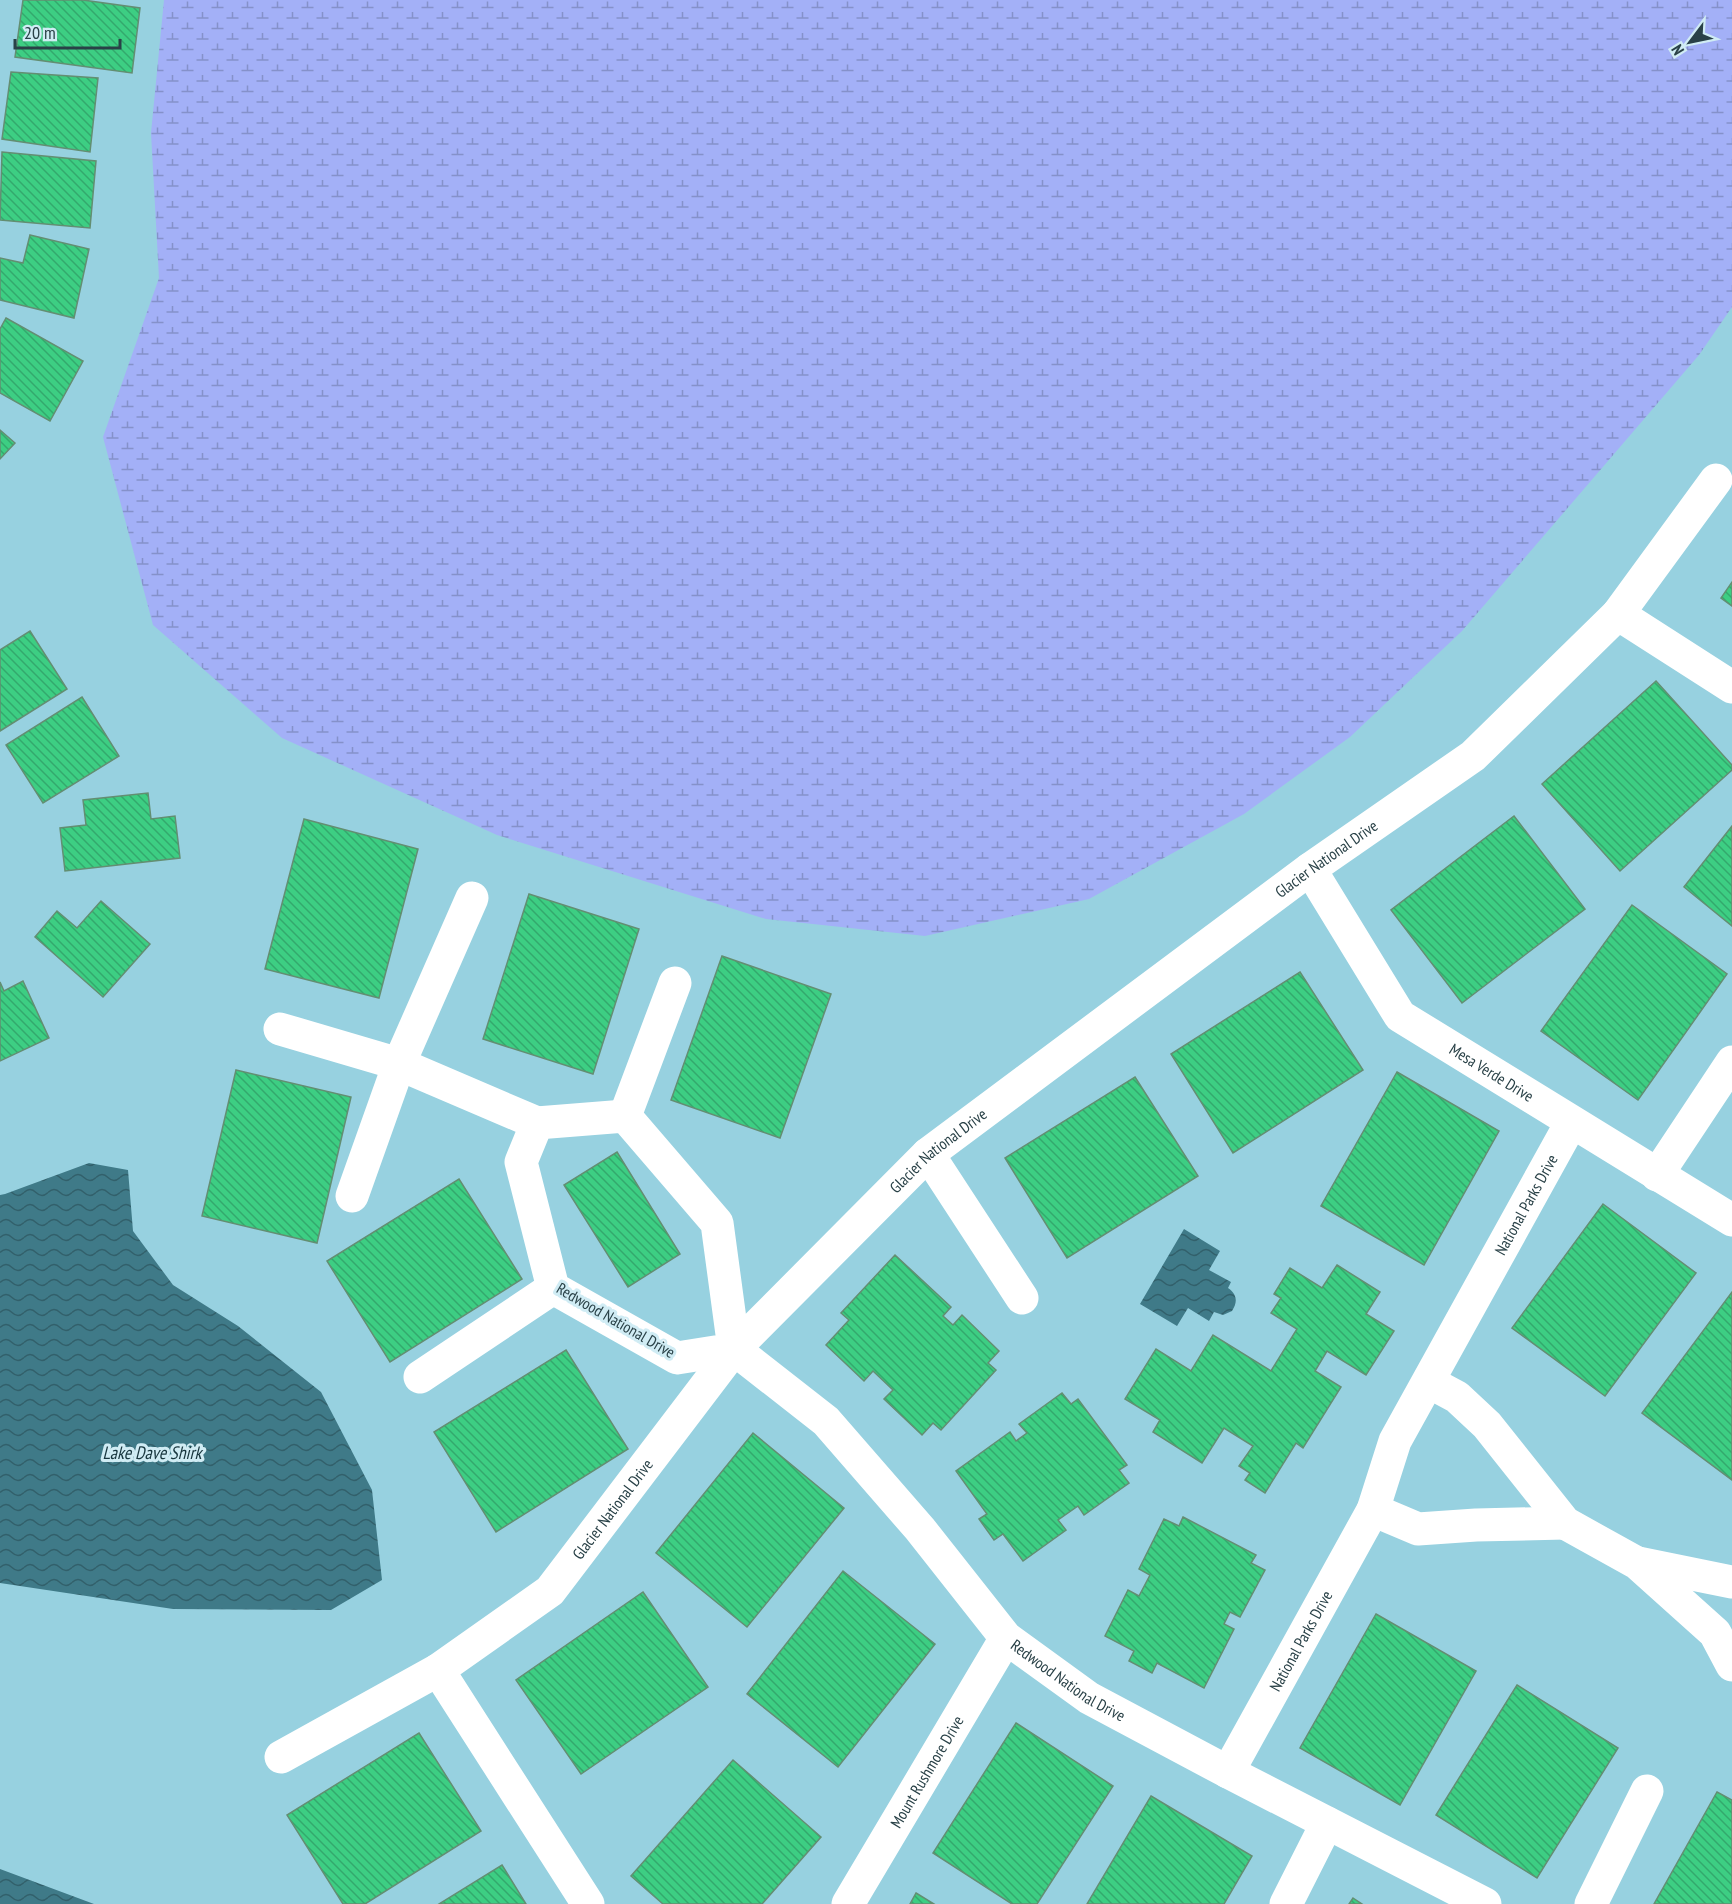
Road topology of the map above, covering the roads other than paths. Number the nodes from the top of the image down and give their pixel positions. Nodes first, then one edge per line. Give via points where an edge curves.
1 (1716, 480) dead end
2 (1618, 614) junction
3 (1732, 687) edge
4 (1310, 869) junction
5 (472, 898) dead end
6 (675, 983) dead end
7 (280, 1029) dead end
8 (1732, 1062) edge
9 (399, 1064) junction
10 (625, 1116) junction
11 (537, 1123) junction
12 (1571, 1123) junction
13 (928, 1154) junction
14 (1657, 1175) junction
15 (352, 1196) dead end
16 (1732, 1220) edge
17 (553, 1288) junction
18 (1022, 1298) dead end
19 (734, 1349) junction
20 (420, 1377) dead end
21 (1429, 1383) junction
22 (1373, 1510) junction
23 (1565, 1523) junction
24 (1637, 1563) junction
25 (1732, 1582) edge
26 (1006, 1638) junction
27 (1732, 1665) edge
28 (438, 1671) junction
29 (281, 1757) dead end
30 (1228, 1772) junction
31 (1647, 1791) dead end
32 (1327, 1823) junction
33 (588, 1904) edge
34 (848, 1904) edge
35 (1286, 1904) edge
36 (1485, 1904) edge
37 (1591, 1904) edge

1 - 2 street, Glacier National Drive
2 - 3 street
2 - 4 street, Glacier National Drive via 1473,756
4 - 12 street, Mesa Verde Drive via 1400,1016
4 - 13 street, Glacier National Drive
5 - 9 street
6 - 10 street
7 - 9 street
8 - 14 street
9 - 11 street
9 - 15 street
10 - 11 street
10 - 19 street via 717,1223
11 - 17 street, Redwood National Drive via 521,1162
12 - 14 street, Mesa Verde Drive
12 - 21 street, National Parks Drive
13 - 18 street
13 - 19 street, Glacier National Drive
14 - 16 street, Mesa Verde Drive
17 - 19 street, Redwood National Drive via 677,1358
17 - 20 street
19 - 26 street, Redwood National Drive via 826,1421 920,1529
19 - 28 street, Glacier National Drive via 549,1591
21 - 22 street, National Parks Drive via 1395,1441
21 - 23 street via 1457,1397 1487,1425
22 - 23 street via 1418,1529
22 - 30 street, National Parks Drive
23 - 24 street
24 - 25 street
24 - 27 street via 1715,1633
26 - 30 street, Redwood National Drive via 1089,1698
26 - 34 street, Mount Rushmore Drive
28 - 29 street, Glacier National Drive
28 - 33 street
30 - 32 street, Redwood National Drive
31 - 37 street
32 - 35 street
32 - 36 street, Redwood National Drive

